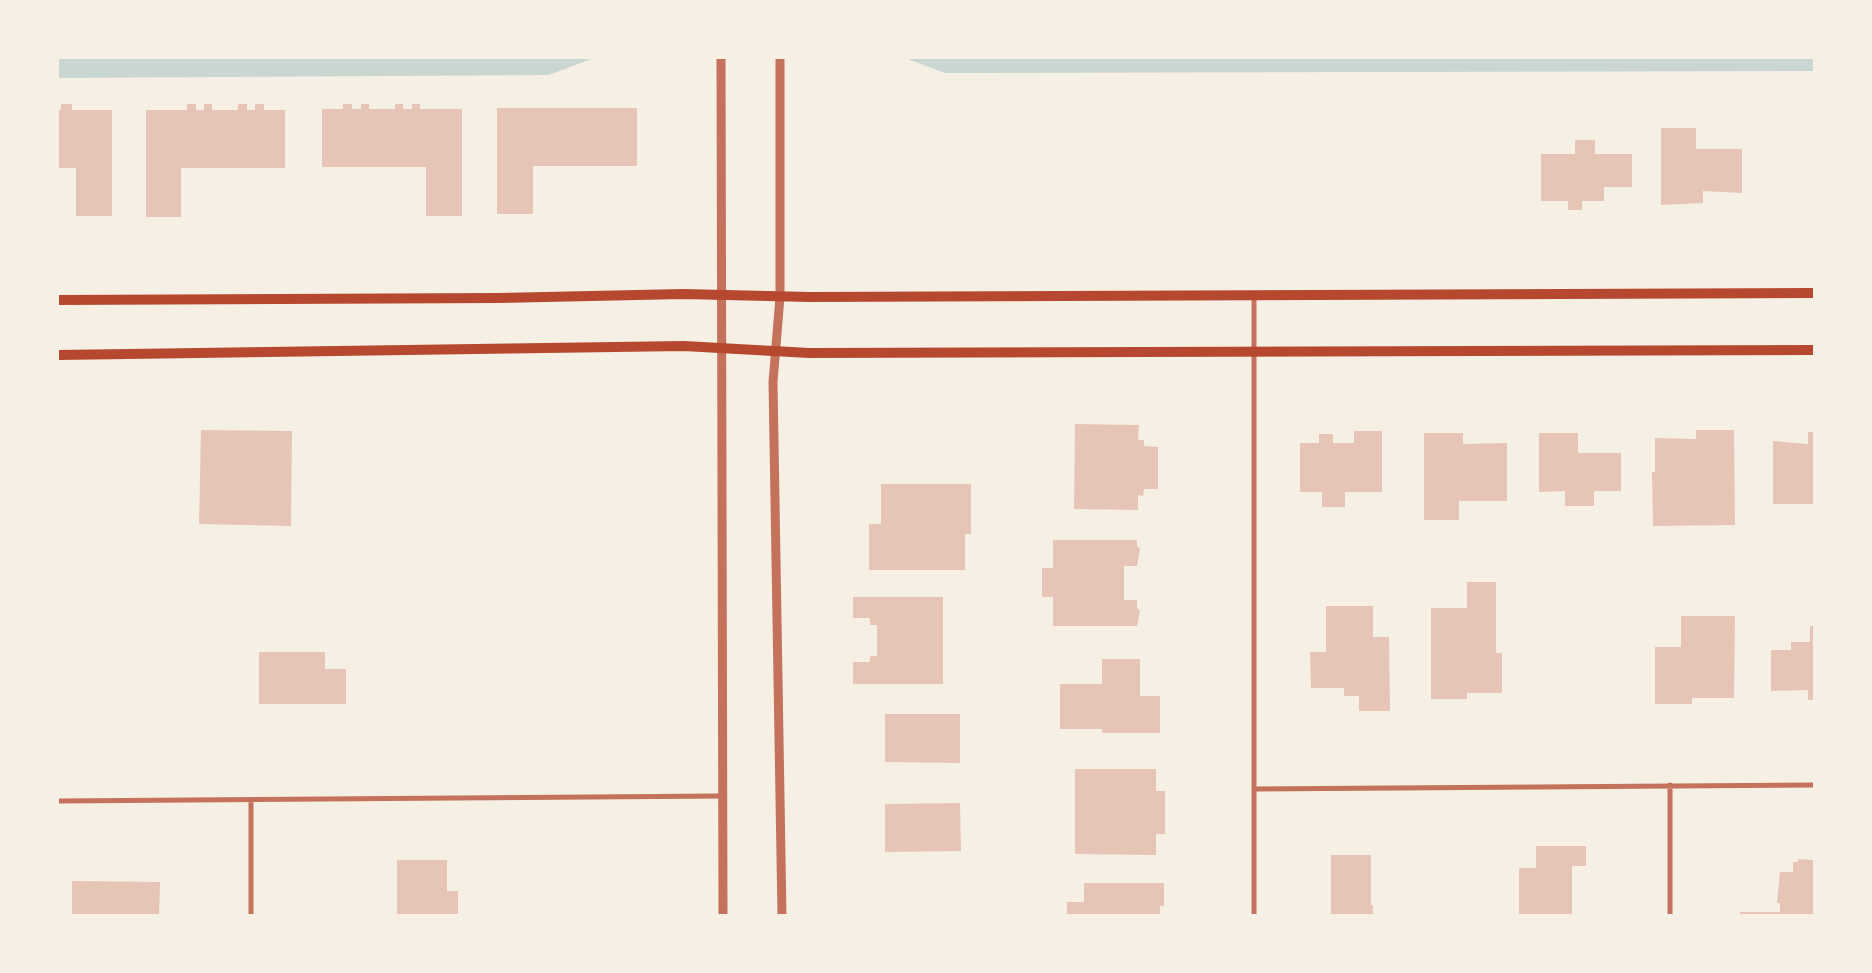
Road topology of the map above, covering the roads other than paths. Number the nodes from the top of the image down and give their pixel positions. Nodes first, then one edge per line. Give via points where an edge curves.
1 (780, 58) edge
2 (721, 60) edge
3 (1814, 293) edge
4 (723, 295) junction
5 (1254, 295) junction
6 (780, 297) junction
7 (58, 300) edge
8 (722, 348) junction
9 (1814, 350) edge
10 (776, 352) junction
11 (1255, 353) junction
12 (58, 355) edge
13 (1670, 785) junction
14 (1814, 785) edge
15 (1255, 789) junction
16 (722, 796) junction
17 (252, 800) junction
18 (58, 801) edge
19 (252, 916) edge
20 (723, 916) edge
21 (782, 916) edge
22 (1254, 916) edge
23 (1670, 916) edge

1 - 6 street
2 - 4 street
3 - 5 main road
4 - 6 main road
4 - 7 main road
4 - 8 street
5 - 6 main road
5 - 11 street
6 - 10 street
8 - 10 main road
8 - 12 main road
8 - 16 street
9 - 11 main road
10 - 11 main road
10 - 21 street via 773,382
11 - 15 street
13 - 14 street
13 - 15 street
13 - 23 street
15 - 22 street
16 - 17 street
16 - 20 street
17 - 18 street
17 - 19 street

